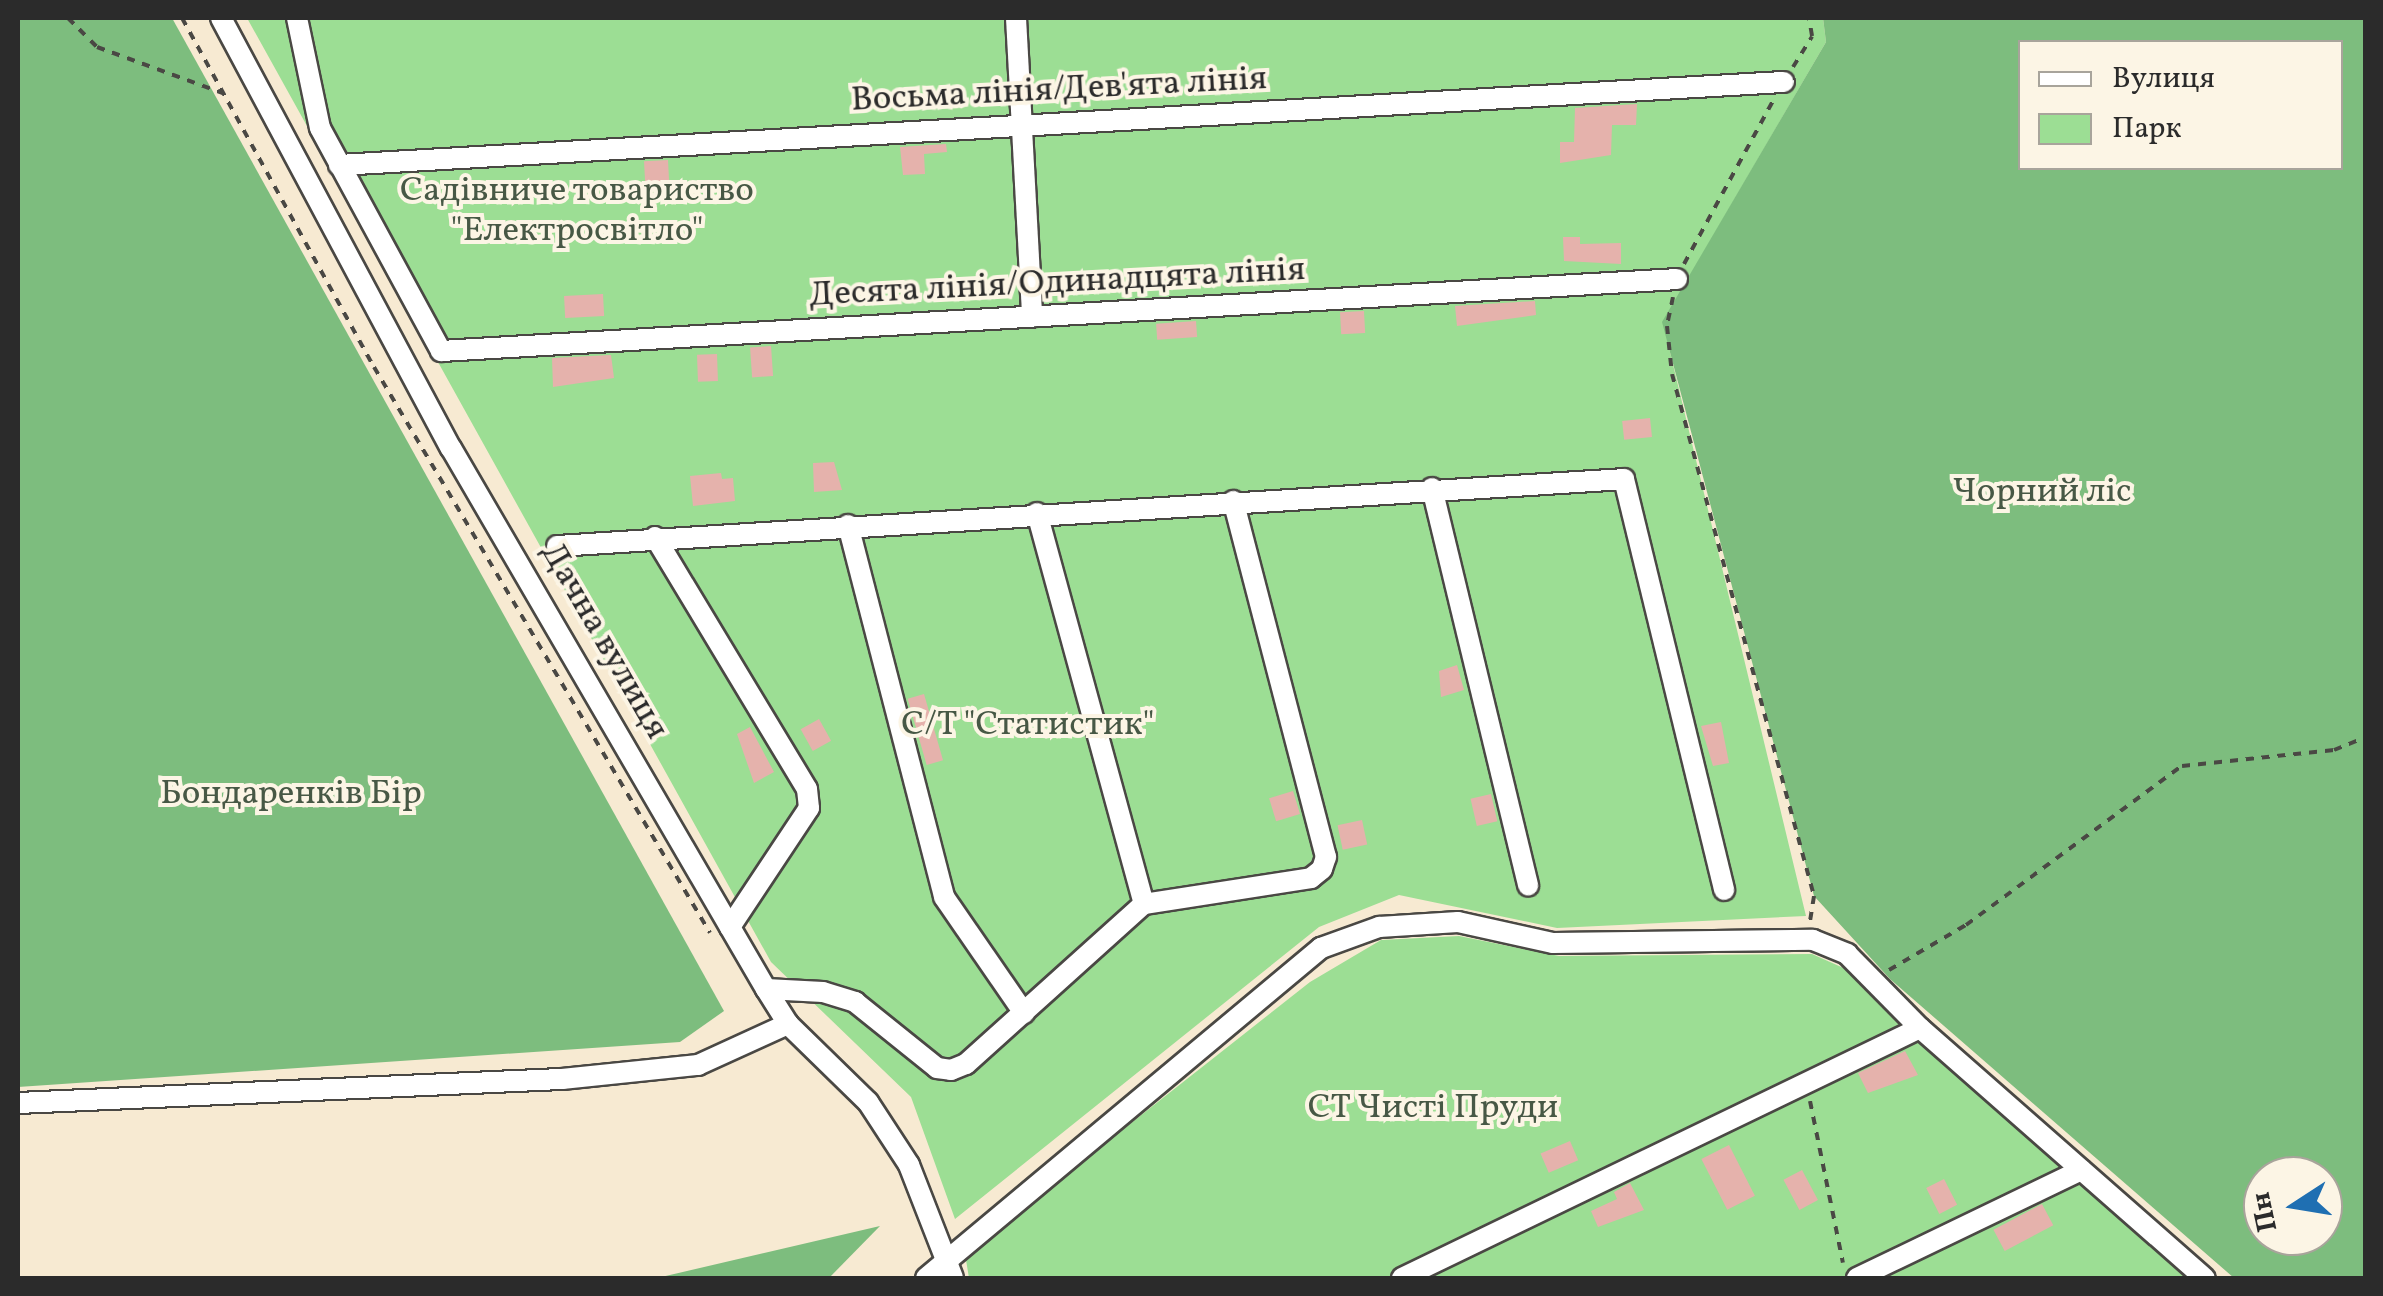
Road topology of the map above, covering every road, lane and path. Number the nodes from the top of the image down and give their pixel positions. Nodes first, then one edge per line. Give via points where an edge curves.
1 (68, 18) edge
2 (182, 18) edge
3 (221, 18) edge
4 (296, 18) edge
5 (1016, 18) edge
6 (1810, 18) edge
7 (1784, 82) junction
8 (223, 93) junction
9 (1022, 124) junction
10 (339, 165) junction
11 (1677, 279) junction
12 (1032, 317) junction
13 (1432, 488) junction
14 (1233, 501) junction
15 (1037, 513) junction
16 (848, 525) junction
17 (654, 537) junction
18 (557, 546) dead end
19 (2366, 737) edge
20 (1528, 886) dead end
21 (1724, 890) dead end
22 (1144, 904) junction
23 (724, 934) junction
24 (1808, 940) junction
25 (1874, 978) junction
26 (766, 989) junction
27 (1024, 1013) junction
28 (788, 1024) junction
29 (1920, 1028) junction
30 (1807, 1086) junction
31 (18, 1103) edge
32 (2081, 1170) junction
33 (949, 1269) edge
34 (926, 1278) edge
35 (1402, 1278) edge
36 (1846, 1278) edge
37 (1856, 1278) edge
38 (2204, 1278) edge

1 - 8 path via 97,46
2 - 8 path
3 - 23 street, Дачна вулиця
4 - 10 street via 320,128
5 - 9 street
6 - 7 path via 1812,36
7 - 9 street, Восьма лінія/Дев'ята лінія
7 - 11 path
8 - 23 path via 374,367
9 - 10 street, Восьма лінія/Дев'ята лінія
9 - 12 street
10 - 12 street, Десята лінія/Одинадцята лінія via 441,352
11 - 12 street, Десята лінія/Одинадцята лінія
11 - 24 path via 1667,326 1672,374 1814,896
13 - 14 street
13 - 20 street
13 - 21 street via 1624,480
14 - 15 street
14 - 22 street via 1326,857 1312,878
15 - 16 street
15 - 22 street
16 - 17 street
16 - 27 street via 944,897
17 - 18 street
17 - 23 street via 807,789 809,808
19 - 25 path via 2334,750 2182,766 1966,925
22 - 27 street
23 - 26 street, Дачна вулиця
24 - 25 street via 1847,954
24 - 33 street via 1553,943 1458,922 1364,932 1321,948
25 - 29 street
26 - 27 street via 823,992 855,1002 937,1068 951,1070
26 - 28 street, Дачна вулиця
28 - 31 street via 698,1065 562,1079
28 - 33 street, Дачна вулиця via 868,1102 908,1165
29 - 30 street
29 - 32 street
30 - 35 street
30 - 36 path
32 - 37 street
32 - 38 street
33 - 34 street

